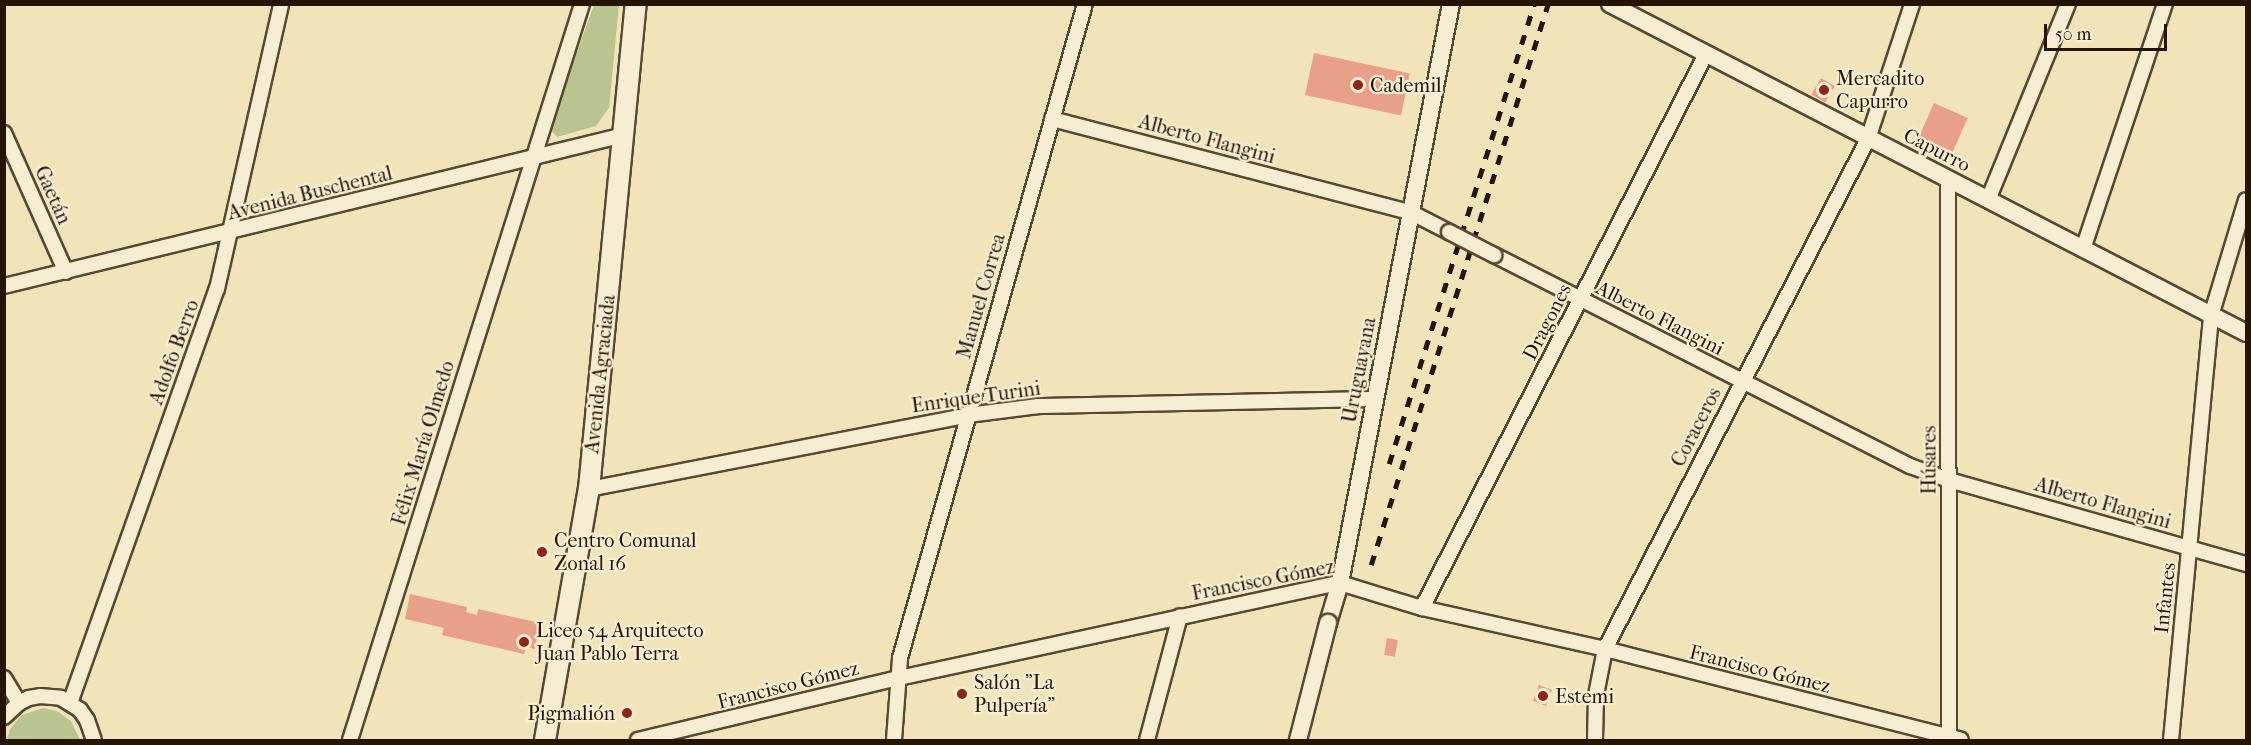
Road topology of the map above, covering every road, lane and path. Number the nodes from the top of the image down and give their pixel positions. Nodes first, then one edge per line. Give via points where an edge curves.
1 (281, 4) edge
2 (582, 4) edge
3 (636, 4) edge
4 (1085, 4) edge
5 (1451, 4) edge
6 (1610, 4) edge
7 (1912, 4) edge
8 (2068, 4) edge
9 (2165, 4) edge
10 (1706, 54) junction
11 (1052, 119) junction
12 (4, 134) edge
13 (624, 135) junction
14 (1868, 139) junction
15 (533, 157) junction
16 (1948, 179) junction
17 (1988, 200) junction
18 (2247, 200) edge
19 (1410, 212) junction
20 (231, 232) junction
21 (2083, 249) junction
22 (66, 272) junction
23 (4, 286) edge
24 (1580, 300) junction
25 (2211, 316) junction
26 (2247, 333) edge
27 (1742, 381) junction
28 (1375, 399) junction
29 (968, 415) junction
30 (1948, 480) junction
31 (589, 489) junction
32 (2190, 548) junction
33 (2247, 564) edge
34 (1340, 583) junction
35 (1422, 608) junction
36 (1180, 616) junction
37 (1605, 649) junction
38 (4, 678) edge
39 (899, 678) junction
40 (19, 703) junction
41 (70, 703) junction
42 (4, 717) edge
43 (1953, 740) edge
44 (94, 741) edge
45 (350, 741) edge
46 (545, 741) edge
47 (638, 741) edge
48 (894, 741) edge
49 (1147, 741) edge
50 (1298, 741) edge
51 (1595, 741) edge
52 (2171, 741) edge

1 - 20 street, Adolfo Berro
2 - 15 street, Félix María Olmedo
3 - 13 main road, Avenida Agraciada
4 - 11 street, Manuel Correa
5 - 19 street, Uruguayana
6 - 10 street, Capurro
7 - 14 street, Coraceros
8 - 17 street
9 - 21 street
10 - 14 street, Capurro
10 - 24 street, Dragones
11 - 19 street, Alberto Flangini
11 - 29 street, Manuel Correa
12 - 22 street, Gaetán
13 - 15 street, Avenida Buschental
13 - 31 main road, Avenida Agraciada
14 - 16 street, Capurro
14 - 27 street, Coraceros
15 - 20 street, Avenida Buschental
15 - 45 street, Félix María Olmedo
16 - 17 street, Capurro
16 - 30 street, Húsares
17 - 21 street, Capurro
18 - 25 street, Infantes
19 - 24 street, Alberto Flangini, bridge
19 - 28 street, Uruguayana
20 - 22 street, Avenida Buschental
20 - 41 street, Adolfo Berro via 218,289
21 - 25 street, Capurro
22 - 23 street, Avenida Buschental
24 - 27 street, Alberto Flangini
24 - 35 street, Dragones
25 - 26 street, Capurro
25 - 32 street, Infantes
27 - 30 street, Alberto Flangini
27 - 37 street, Coraceros
28 - 29 street, Enrique Turini via 1038,406
28 - 34 street, Uruguayana
29 - 31 street, Enrique Turini
29 - 39 street, Manuel Correa via 900,658
30 - 32 street, Alberto Flangini
30 - 43 street, Húsares
31 - 46 main road, Avenida Agraciada
32 - 33 street, Alberto Flangini
32 - 52 street, Infantes
34 - 35 street, Francisco Gómez
34 - 36 street, Francisco Gómez
34 - 50 street, Uruguayana, bridge
35 - 37 street, Francisco Gómez
36 - 39 street, Francisco Gómez
36 - 49 street
37 - 43 street, Francisco Gómez
37 - 51 street, Coraceros via 1596,695
38 - 40 street
39 - 47 street, Francisco Gómez
39 - 48 street, Manuel Correa
40 - 41 street via 50,696
40 - 42 street
41 - 44 street via 87,720

